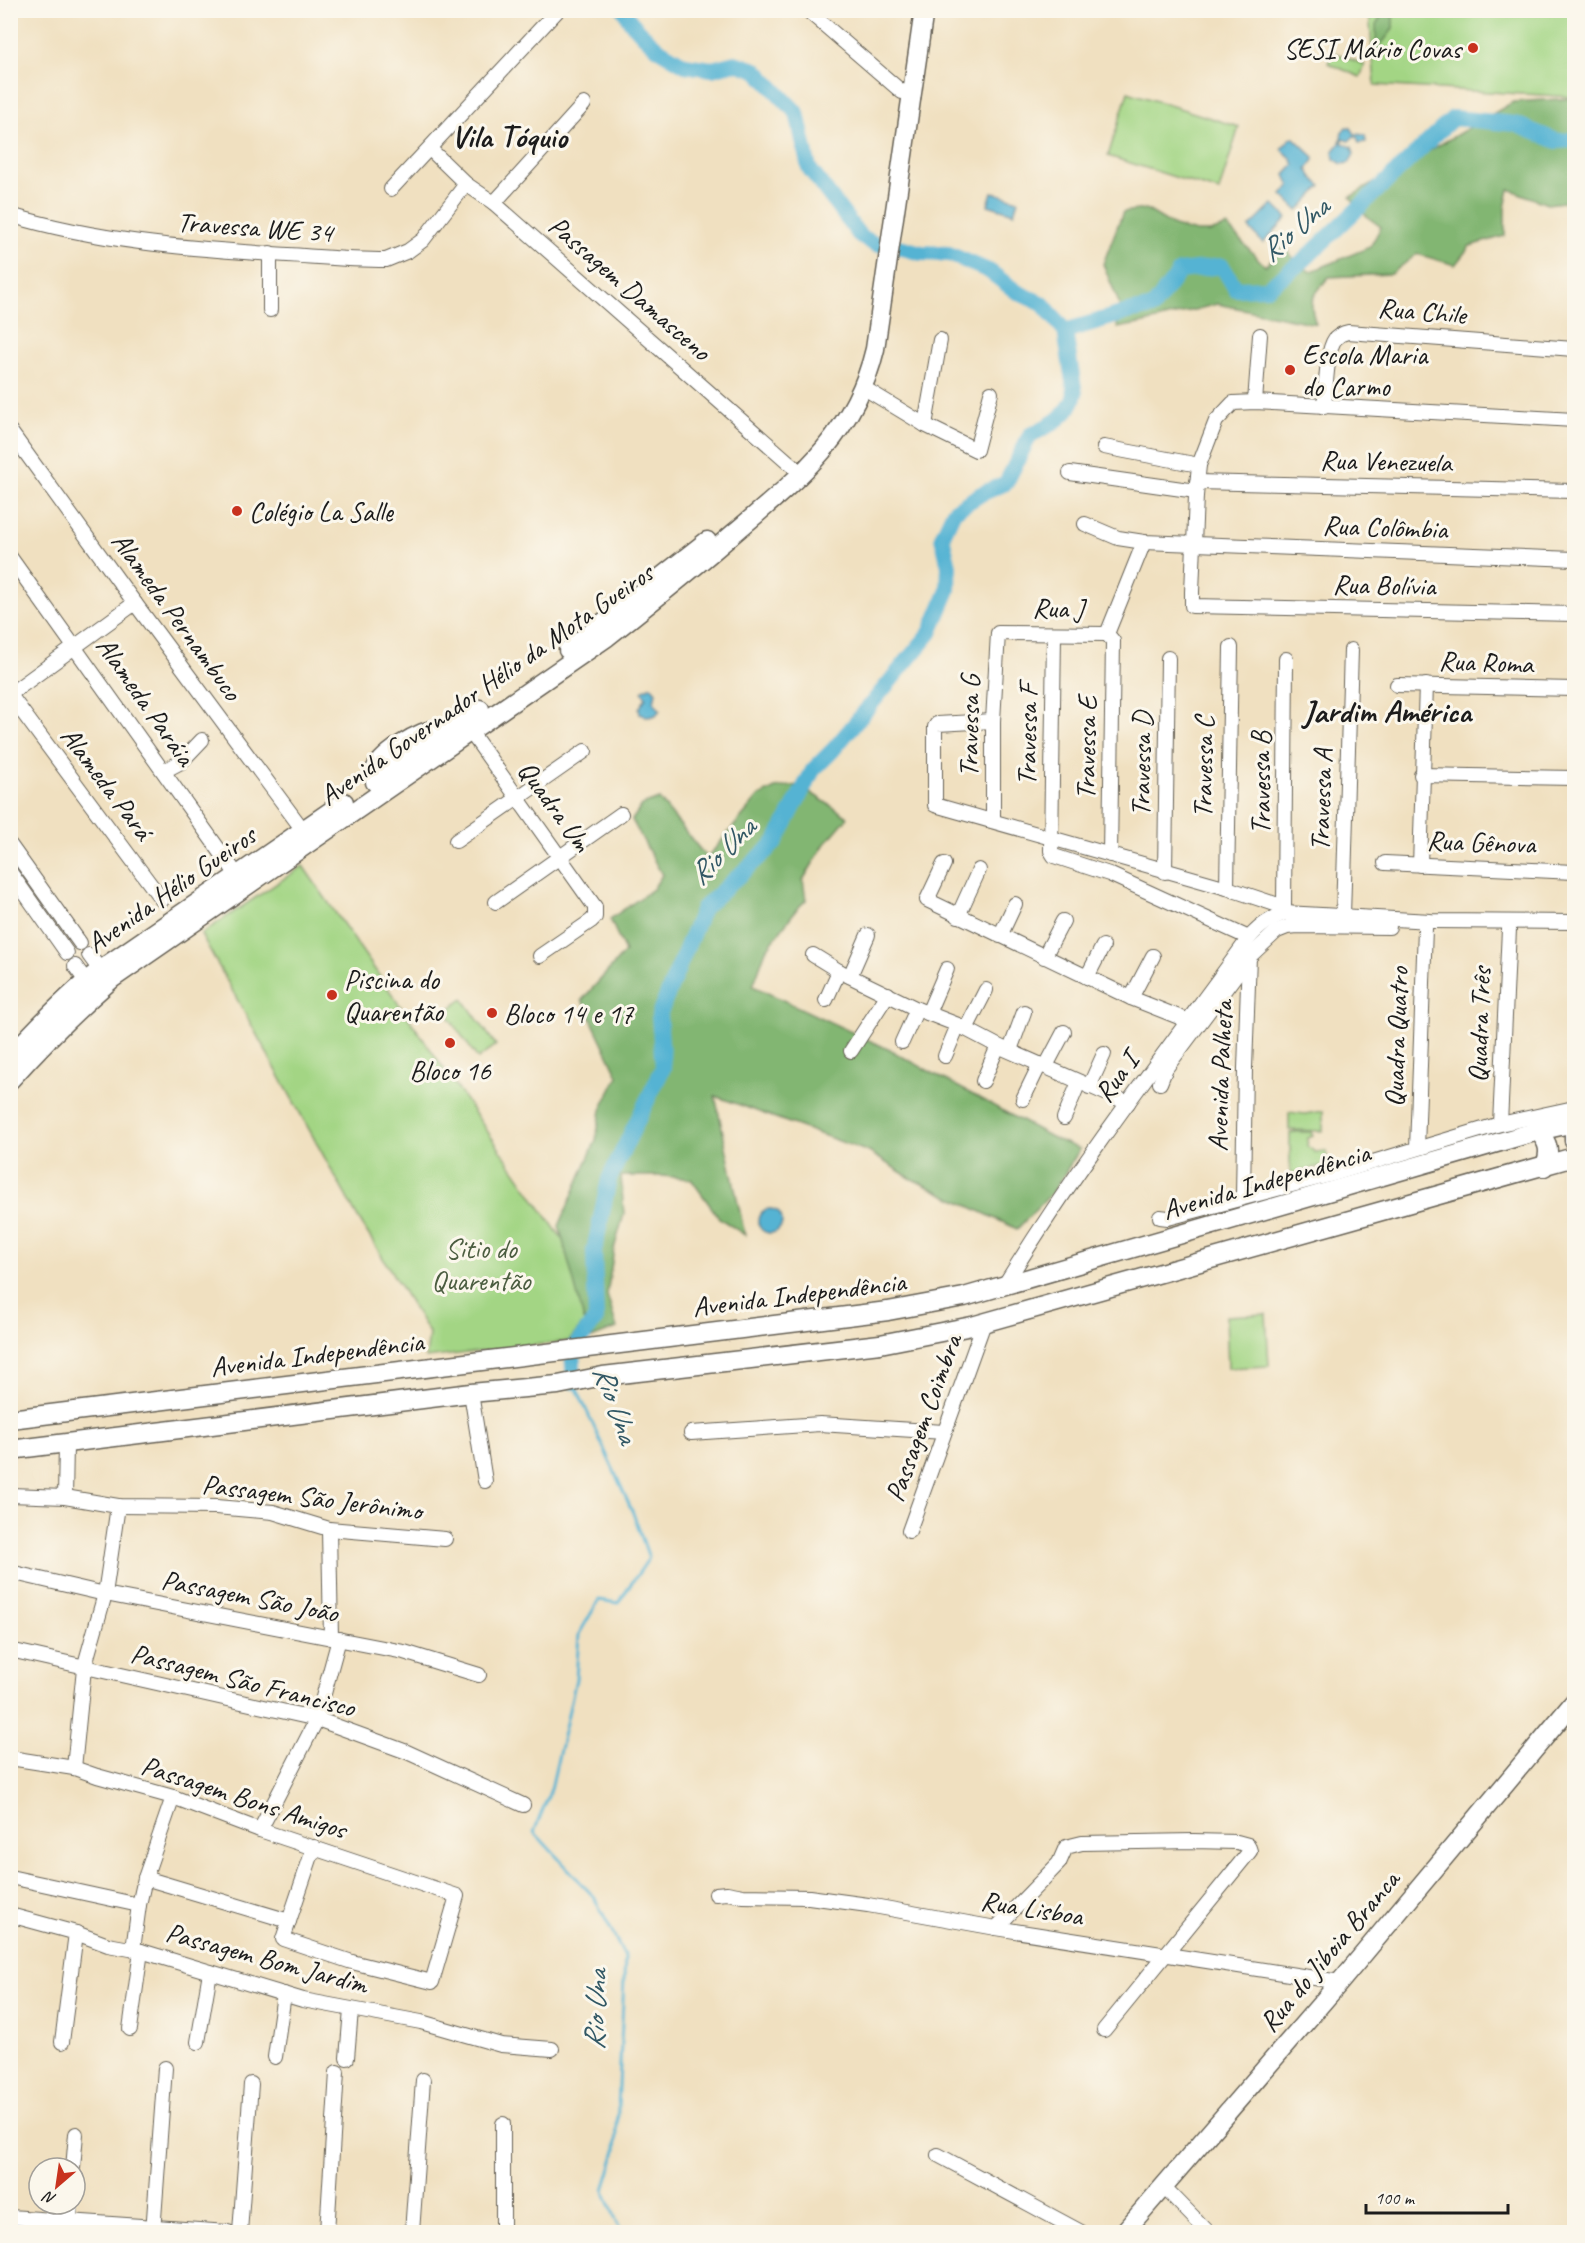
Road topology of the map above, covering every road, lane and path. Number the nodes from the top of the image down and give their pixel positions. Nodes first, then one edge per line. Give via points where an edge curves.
1 (558, 10) edge
2 (807, 10) edge
3 (914, 10) edge
4 (924, 10) edge
5 (902, 92) junction
6 (584, 104) dead end
7 (430, 149) junction
8 (466, 184) junction
9 (391, 189) dead end
10 (494, 203) junction
11 (10, 215) edge
12 (886, 234) junction
13 (270, 254) junction
14 (882, 258) junction
15 (270, 310) dead end
16 (1260, 335) dead end
17 (940, 340) dead end
18 (1575, 349) edge
19 (864, 388) junction
20 (991, 393) dead end
21 (1255, 402) junction
22 (1324, 406) junction
23 (1575, 420) edge
24 (926, 425) junction
25 (10, 431) edge
26 (1104, 447) dead end
27 (1199, 465) junction
28 (794, 467) junction
29 (1070, 473) dead end
30 (1197, 486) junction
31 (1575, 490) edge
32 (1085, 524) dead end
33 (1144, 542) junction
34 (1194, 545) junction
35 (10, 557) edge
36 (1575, 559) edge
37 (16, 574) edge
38 (135, 603) junction
39 (1575, 614) edge
40 (998, 633) joint
41 (1054, 634) junction
42 (1110, 638) junction
43 (1230, 647) dead end
44 (73, 649) junction
45 (1351, 650) dead end
46 (1168, 658) dead end
47 (1286, 659) dead end
48 (1397, 684) dead end
49 (1425, 686) junction
50 (1575, 689) edge
51 (10, 695) edge
52 (993, 721) junction
53 (471, 730) junction
54 (202, 740) dead end
55 (585, 751) dead end
56 (164, 771) junction
57 (1421, 775) junction
58 (1575, 778) edge
59 (379, 786) junction
60 (518, 798) junction
61 (621, 814) dead end
62 (993, 820) junction
63 (303, 830) junction
64 (1051, 837) junction
65 (456, 841) dead end
66 (10, 845) edge
67 (1110, 855) junction
68 (560, 858) junction
69 (1385, 863) dead end
70 (944, 864) dead end
71 (1420, 865) junction
72 (979, 870) dead end
73 (10, 872) edge
74 (1165, 872) junction
75 (1575, 872) edge
76 (234, 877) junction
77 (1227, 888) junction
78 (50, 898) junction
79 (162, 900) dead end
80 (496, 902) dead end
81 (1015, 904) dead end
82 (1285, 910) junction
83 (1343, 915) junction
84 (957, 916) junction
85 (1063, 921) dead end
86 (46, 922) junction
87 (1575, 922) edge
88 (1425, 928) junction
89 (1509, 929) junction
90 (1575, 930) edge
91 (868, 935) dead end
92 (999, 936) junction
93 (1249, 938) junction
94 (80, 943) dead end
95 (1103, 946) dead end
96 (67, 953) dead end
97 (89, 955) dead end
98 (540, 956) dead end
99 (813, 956) dead end
100 (1153, 956) dead end
101 (1250, 956) junction
102 (1044, 957) junction
103 (75, 966) dead end
104 (947, 969) dead end
105 (844, 973) junction
106 (93, 976) junction
107 (1087, 977) junction
108 (986, 990) dead end
109 (882, 992) junction
110 (1131, 999) junction
111 (826, 1000) dead end
112 (922, 1011) junction
113 (1024, 1012) dead end
114 (1188, 1021) junction
115 (863, 1023) dead end
116 (962, 1027) junction
117 (1064, 1032) dead end
118 (902, 1042) dead end
119 (1004, 1048) junction
120 (851, 1051) dead end
121 (1104, 1054) dead end
122 (945, 1056) dead end
123 (10, 1057) edge
124 (1043, 1065) junction
125 (10, 1080) edge
126 (983, 1081) dead end
127 (1160, 1083) dead end
128 (1084, 1084) junction
129 (1023, 1099) dead end
130 (1128, 1104) junction
131 (1575, 1108) edge
132 (1064, 1118) dead end
133 (1575, 1123) edge
134 (1500, 1124) junction
135 (1538, 1131) junction
136 (1575, 1133) edge
137 (1575, 1141) edge
138 (1417, 1148) junction
139 (1575, 1157) edge
140 (1544, 1167) junction
141 (1243, 1197) junction
142 (1160, 1217) dead end
143 (1004, 1286) junction
144 (964, 1297) junction
145 (1004, 1317) junction
146 (978, 1324) junction
147 (471, 1393) junction
148 (10, 1419) edge
149 (944, 1432) junction
150 (691, 1433) dead end
151 (66, 1444) junction
152 (10, 1450) edge
153 (485, 1481) dead end
154 (10, 1495) edge
155 (65, 1497) junction
156 (118, 1506) junction
157 (329, 1529) junction
158 (909, 1531) dead end
159 (445, 1539) dead end
160 (10, 1572) edge
161 (105, 1594) junction
162 (335, 1638) junction
163 (10, 1650) edge
164 (84, 1668) junction
165 (479, 1675) dead end
166 (1575, 1702) edge
167 (317, 1719) junction
168 (10, 1758) edge
169 (74, 1768) junction
170 (173, 1797) junction
171 (523, 1805) dead end
172 (260, 1830) junction
173 (314, 1847) junction
174 (10, 1877) edge
175 (145, 1878) junction
176 (716, 1894) dead end
177 (139, 1905) junction
178 (10, 1915) edge
179 (289, 1921) junction
180 (996, 1928) junction
181 (76, 1933) junction
182 (137, 1950) junction
183 (1167, 1954) junction
184 (210, 1972) junction
185 (1341, 1982) junction
186 (284, 1994) junction
187 (351, 2010) junction
188 (130, 2029) dead end
189 (1104, 2030) dead end
190 (62, 2042) dead end
191 (198, 2042) dead end
192 (552, 2049) dead end
193 (275, 2057) dead end
194 (347, 2058) dead end
195 (165, 2068) dead end
196 (337, 2072) dead end
197 (423, 2080) dead end
198 (251, 2084) dead end
199 (503, 2124) dead end
200 (76, 2134) dead end
201 (938, 2155) dead end
202 (75, 2156) edge
203 (1164, 2187) junction
204 (10, 2217) edge
205 (69, 2227) edge
206 (153, 2229) edge
207 (228, 2232) edge
208 (240, 2232) edge
209 (327, 2232) edge
210 (412, 2232) edge
211 (503, 2232) edge
212 (1081, 2232) edge
213 (1124, 2232) edge
214 (1208, 2232) edge

1 - 7 street
2 - 5 street
3 - 5 main road
4 - 12 main road via 902,174
5 - 12 main road
6 - 10 street
7 - 8 street, Passagem Damasceno
7 - 9 street
8 - 10 street, Passagem Damasceno
8 - 13 street, Travessa WE 34 via 423,240 386,260
10 - 28 street, Passagem Damasceno
11 - 13 street, Travessa WE 34 via 56,228 160,246
12 - 14 main road
13 - 15 street
14 - 19 main road, Avenida Governador Hélio da Mota Gueiros via 875,349
14 - 28 main road, Avenida Governador Hélio da Mota Gueiros via 859,368 832,422
16 - 21 street
17 - 24 street
18 - 22 street, Rua Chile via 1348,332 1334,340 1330,352
19 - 24 street
19 - 53 main road, Avenida Governador Hélio da Mota Gueiros via 842,428 803,475 607,637
20 - 24 street via 976,450
21 - 22 street
21 - 27 street via 1233,403 1221,415
22 - 23 street
25 - 38 street, Alameda Pernambuco
26 - 27 street
27 - 30 street
28 - 59 main road, Avenida Governador Hélio da Mota Gueiros via 592,632 447,731 432,729 400,746 376,766 373,775
29 - 30 street, Rua Venezuela
30 - 31 street, Rua Venezuela
30 - 34 street
32 - 33 street, Rua Colômbia via 1118,538
33 - 34 street, Rua Colômbia
33 - 42 street
34 - 36 street, Rua Colômbia
34 - 39 street, Rua Bolívia via 1192,606
35 - 37 street
37 - 44 street
38 - 44 street
38 - 63 street, Alameda Pernambuco
40 - 41 street, Rua J
40 - 52 street, Travessa G
41 - 42 street, Rua J
41 - 64 street, Travessa F
42 - 67 street, Travessa E
43 - 77 street, Travessa C
44 - 51 street
44 - 56 street, Alameda Paráia
44 - 76 street
45 - 83 street, Travessa A
46 - 74 street, Travessa D
47 - 82 street, Travessa B
48 - 49 street, Rua Roma
49 - 50 street, Rua Roma
49 - 57 street
51 - 79 street, Alameda Pará
52 - 62 street, Travessa G
52 - 62 street via 935,727 935,805
53 - 59 main road, Avenida Governador Hélio da Mota Gueiros
53 - 60 street, Quadra Um
54 - 56 street via 181,762
55 - 60 street
56 - 76 street, Alameda Paráia
57 - 58 street
57 - 71 street
59 - 63 main road, Avenida Hélio Gueiros
59 - 125 main road, Avenida Governador Hélio da Mota Gueiros via 113,978 79,1006
60 - 65 street
60 - 68 street, Quadra Um
61 - 68 street
62 - 64 street
63 - 76 main road, Avenida Hélio Gueiros
64 - 67 street
64 - 93 street via 1054,856 1109,874
66 - 78 street
67 - 74 street
68 - 80 street
68 - 98 street, Quadra Um via 597,912 591,921
69 - 71 street, Rua Gênova
70 - 84 street via 927,900
71 - 75 street, Rua Gênova
72 - 84 street
73 - 86 street
74 - 77 street
76 - 106 main road, Avenida Hélio Gueiros
77 - 82 street
78 - 86 street
78 - 94 street
81 - 92 street
82 - 83 street
82 - 93 street, Rua I
83 - 87 street via 1431,921
84 - 92 street
85 - 102 street
86 - 96 street
88 - 89 street
88 - 101 street via 1287,927 1266,939
88 - 138 street, Quadra Quatro
89 - 90 street
89 - 134 street, Quadra Três
91 - 105 street
92 - 102 street
93 - 114 street, Rua I
95 - 107 street
97 - 106 street
99 - 105 street
100 - 110 street
101 - 127 street via 1166,1068
101 - 141 street, Avenida Palheta
102 - 107 street
103 - 106 street
104 - 112 street
105 - 109 street
105 - 111 street
106 - 123 main road, Avenida Hélio Gueiros
107 - 110 street
108 - 116 street
109 - 112 street
109 - 115 street
109 - 120 street
110 - 114 street
112 - 116 street
112 - 118 street
113 - 119 street
114 - 130 street, Rua I
116 - 119 street
116 - 122 street
117 - 124 street
119 - 124 street
119 - 126 street
121 - 128 street
124 - 128 street
124 - 129 street
128 - 130 street
128 - 132 street
130 - 143 street, Rua I via 1033,1236
131 - 134 street
133 - 135 main road, Avenida Independência
134 - 138 street
135 - 140 main road via 1548,1144
135 - 143 main road, Avenida Independência
136 - 137 main road
138 - 141 street
139 - 140 main road, Avenida Independência
140 - 145 main road, Avenida Independência
141 - 142 street
143 - 144 main road, Avenida Independência
143 - 145 main road via 998,1302
144 - 146 main road via 974,1305
144 - 148 main road, Avenida Independência via 888,1311
145 - 146 main road, Avenida Independência
146 - 147 main road, Avenida Independência via 880,1344
146 - 149 street, Passagem Coimbra
147 - 151 main road, Avenida Independência
147 - 153 street
149 - 150 street via 820,1424
149 - 158 street, Passagem Coimbra
151 - 152 main road, Avenida Independência
151 - 155 street
154 - 155 street, Passagem São Jerônimo
155 - 156 street, Passagem São Jerônimo
156 - 157 street, Passagem São Jerônimo via 216,1506 273,1512
156 - 161 street
157 - 159 street, Passagem São Jerônimo
157 - 162 street
160 - 161 street, Passagem São João
161 - 162 street, Passagem São João
161 - 164 street
162 - 165 street, Passagem São João via 404,1652
162 - 167 street
163 - 164 street, Passagem São Francisco
164 - 167 street, Passagem São Francisco
164 - 169 street
166 - 185 main road, Rua do Jiboia Branca
167 - 171 street, Passagem São Francisco via 407,1752
167 - 172 street
168 - 169 street, Passagem Bons Amigos
169 - 170 street, Passagem Bons Amigos
170 - 172 street, Passagem Bons Amigos
170 - 175 street
172 - 173 street, Passagem Bons Amigos
173 - 179 street
173 - 179 street, Passagem Bons Amigos via 458,1896 432,1982 283,1939
174 - 177 street
175 - 177 street
175 - 179 street
176 - 180 street, Rua Lisboa via 809,1897
177 - 182 street
178 - 181 street, Passagem Bom Jardim
180 - 183 street, Rua Lisboa
180 - 183 street via 1059,1863 1066,1847 1082,1843 1193,1841 1248,1845 1246,1856
181 - 182 street, Passagem Bom Jardim
181 - 190 street
182 - 184 street, Passagem Bom Jardim
182 - 188 street
183 - 185 street, Rua Lisboa
183 - 189 street
184 - 186 street, Passagem Bom Jardim
184 - 191 street
185 - 203 main road, Rua do Jiboia Branca
186 - 187 street, Passagem Bom Jardim
186 - 193 street
187 - 192 street, Passagem Bom Jardim via 421,2022 501,2045
187 - 194 street
195 - 206 street
196 - 209 street
197 - 210 street
198 - 208 street
199 - 211 street
200 - 202 street
201 - 212 street
203 - 213 main road, Rua do Jiboia Branca
203 - 214 street
204 - 205 street
205 - 206 street
206 - 207 street

